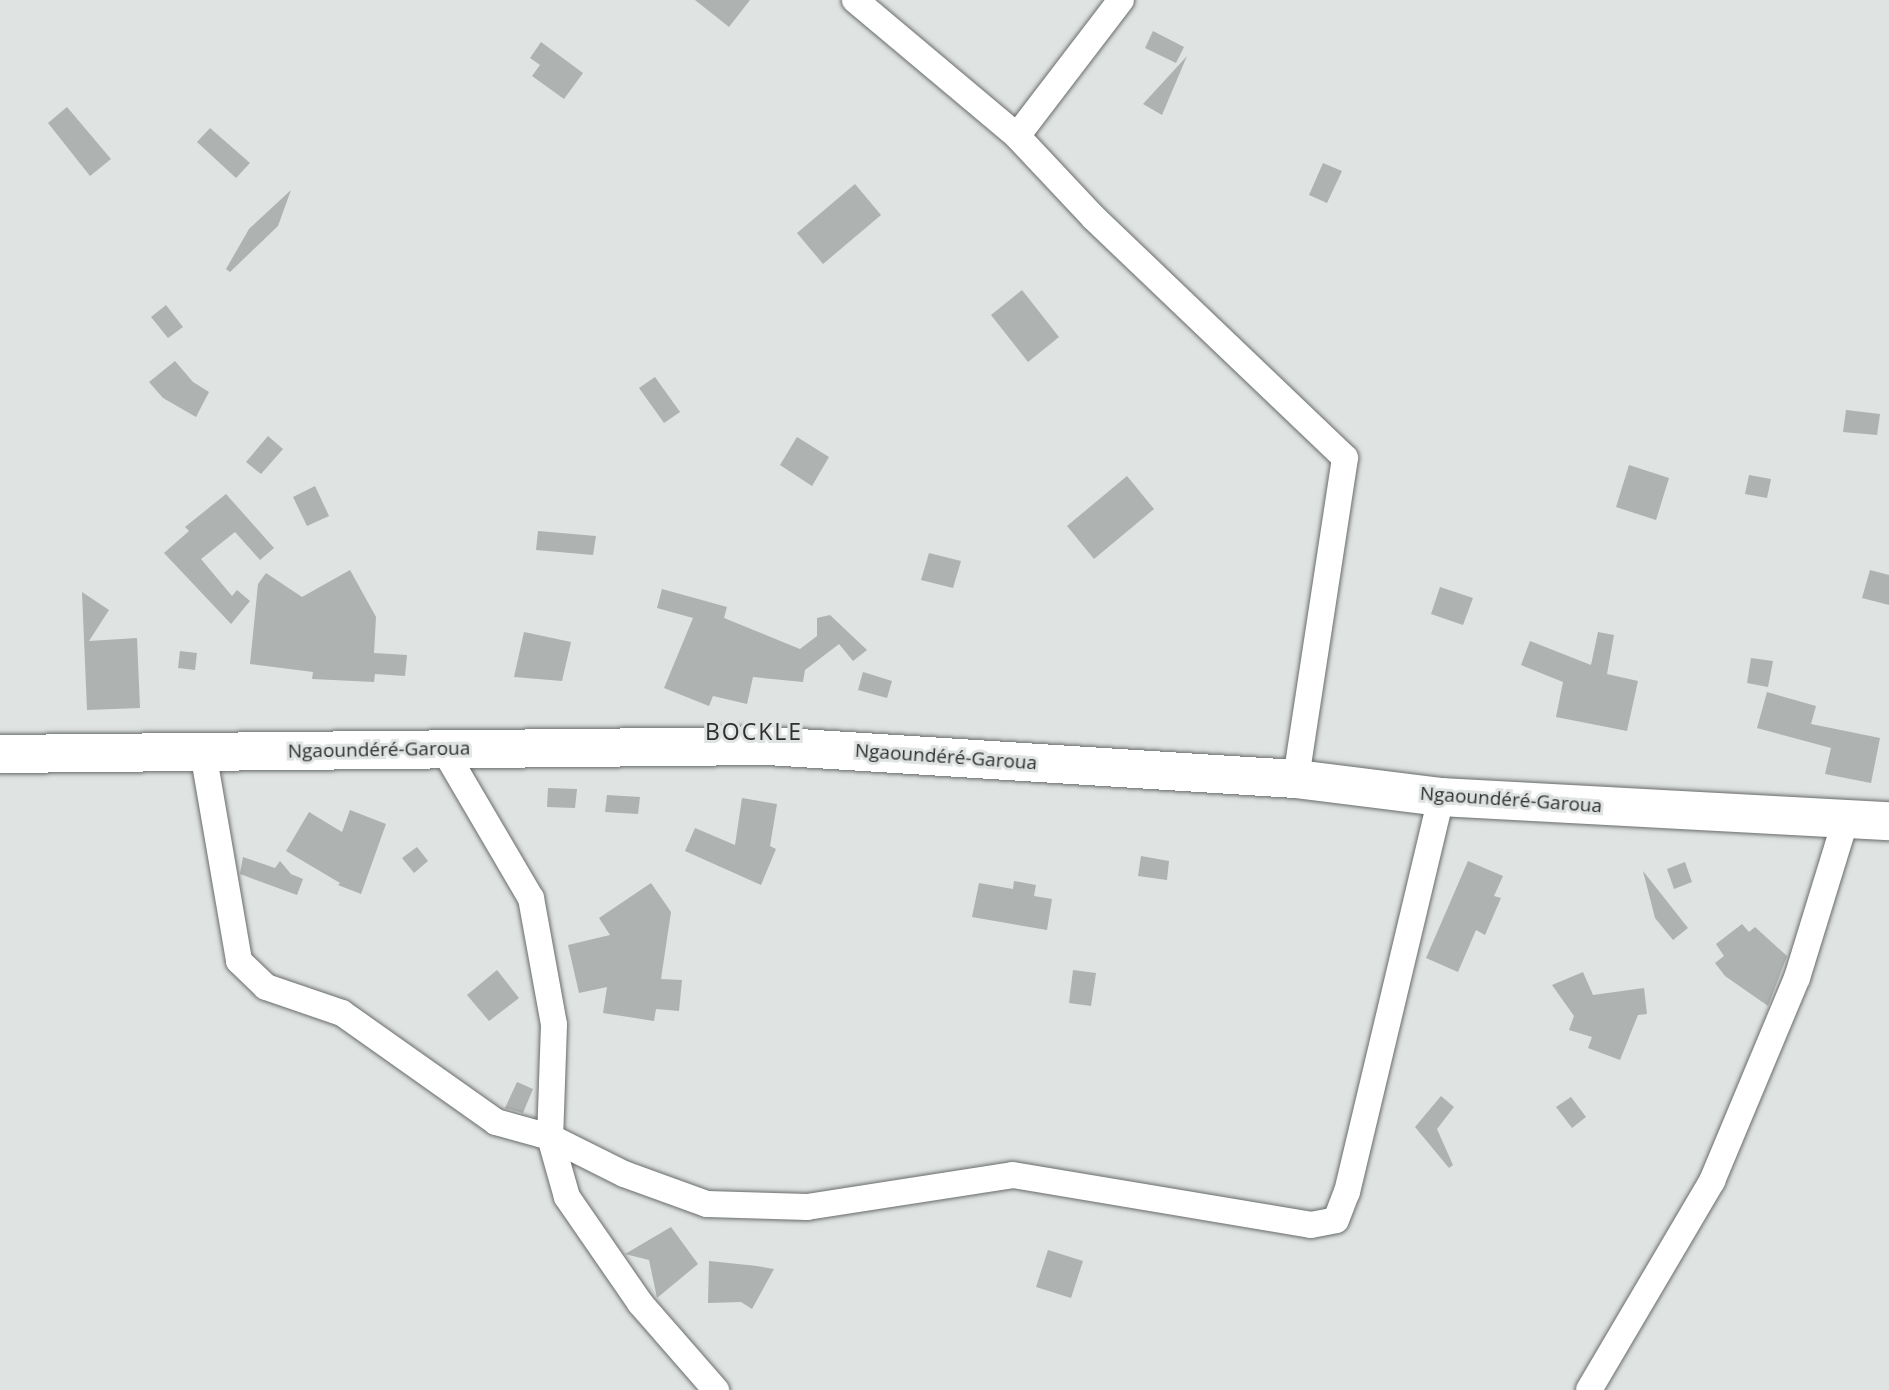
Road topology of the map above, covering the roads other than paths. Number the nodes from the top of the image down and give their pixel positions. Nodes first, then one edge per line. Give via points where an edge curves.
1 (855, 0) edge
2 (1121, 0) edge
3 (1017, 136) junction
4 (444, 750) junction
5 (204, 752) junction
6 (0, 754) edge
7 (1296, 779) junction
8 (1441, 797) junction
9 (1846, 819) junction
10 (1889, 821) edge
11 (550, 1137) junction
12 (716, 1390) edge
13 (1590, 1390) edge

1 - 3 street
2 - 3 street
3 - 7 street via 1094,218 1345,458
4 - 5 highway, Ngaoundéré-Garoua
4 - 7 highway, Ngaoundéré-Garoua via 767,746
4 - 11 street via 531,898 554,1025
5 - 6 highway, Ngaoundéré-Garoua
5 - 11 street via 239,961 266,987 342,1013 496,1122
7 - 8 highway, Ngaoundéré-Garoua
8 - 9 highway, Ngaoundéré-Garoua
8 - 11 street via 1347,1192 1336,1220 1311,1225 1013,1175 807,1207 707,1204 624,1174
9 - 10 highway, Ngaoundéré-Garoua
9 - 13 street via 1797,978 1712,1181
11 - 12 street via 567,1197 640,1303

